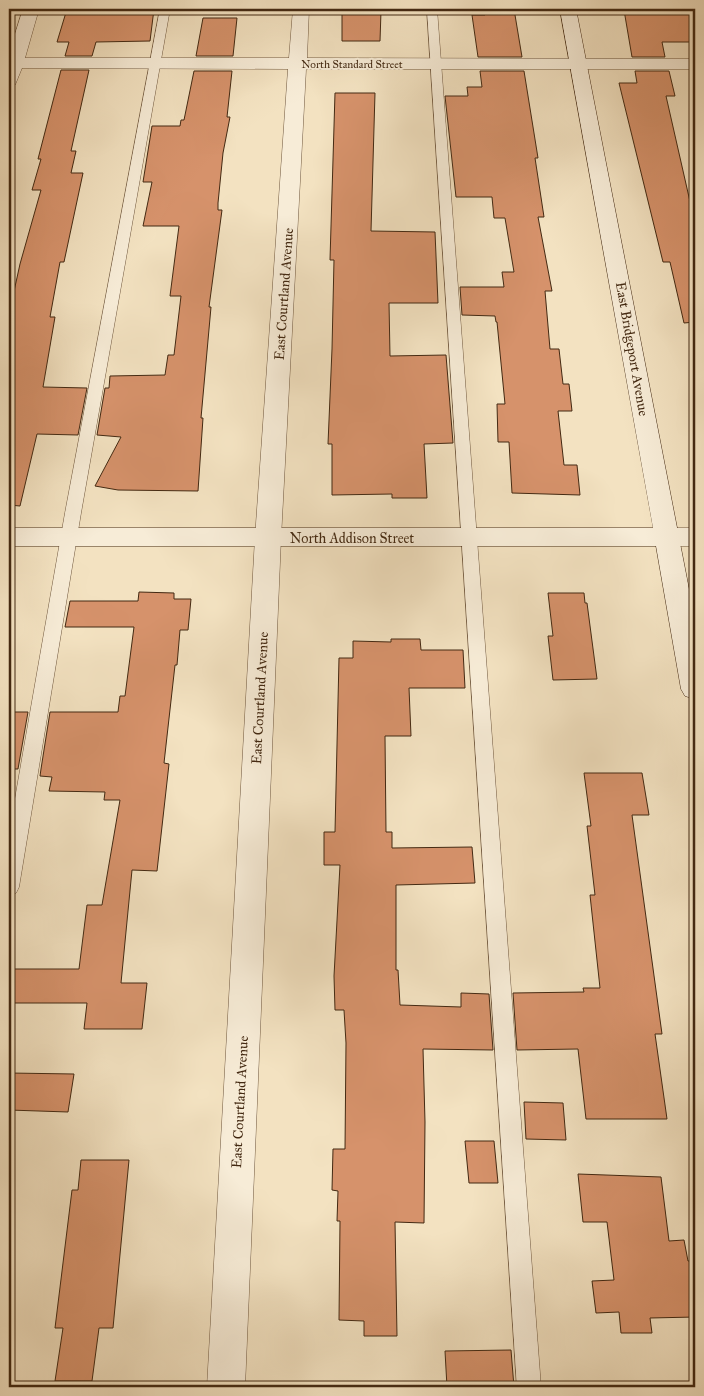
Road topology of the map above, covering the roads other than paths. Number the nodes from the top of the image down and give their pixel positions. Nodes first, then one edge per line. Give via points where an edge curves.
1 (31, 9) edge
2 (165, 9) edge
3 (301, 9) edge
4 (432, 9) edge
5 (568, 9) edge
6 (12, 63) edge
7 (156, 64) junction
8 (299, 64) junction
9 (437, 64) junction
10 (580, 64) junction
11 (695, 64) edge
12 (9, 82) edge
13 (9, 537) edge
14 (68, 537) junction
15 (666, 537) junction
16 (695, 537) edge
17 (268, 538) junction
18 (468, 538) junction
19 (695, 689) edge
20 (9, 886) edge
21 (226, 1387) edge
22 (528, 1387) edge

1 - 6 street
2 - 7 lane
3 - 8 street, East Courtland Avenue
4 - 9 lane
5 - 10 street, East Bridgeport Avenue
6 - 7 street, North Standard Street
6 - 12 street
7 - 8 street, North Standard Street
7 - 14 lane
8 - 9 street, North Standard Street
8 - 17 street, East Courtland Avenue
9 - 10 street, North Standard Street
9 - 18 lane
10 - 11 street, North Standard Street
10 - 15 street, East Bridgeport Avenue
13 - 14 street, North Addison Street
14 - 17 street, North Addison Street
14 - 20 lane
15 - 16 street, North Addison Street
15 - 18 street, North Addison Street
15 - 19 street, East Bridgeport Avenue
17 - 18 street, North Addison Street
17 - 21 street, East Courtland Avenue
18 - 22 lane

